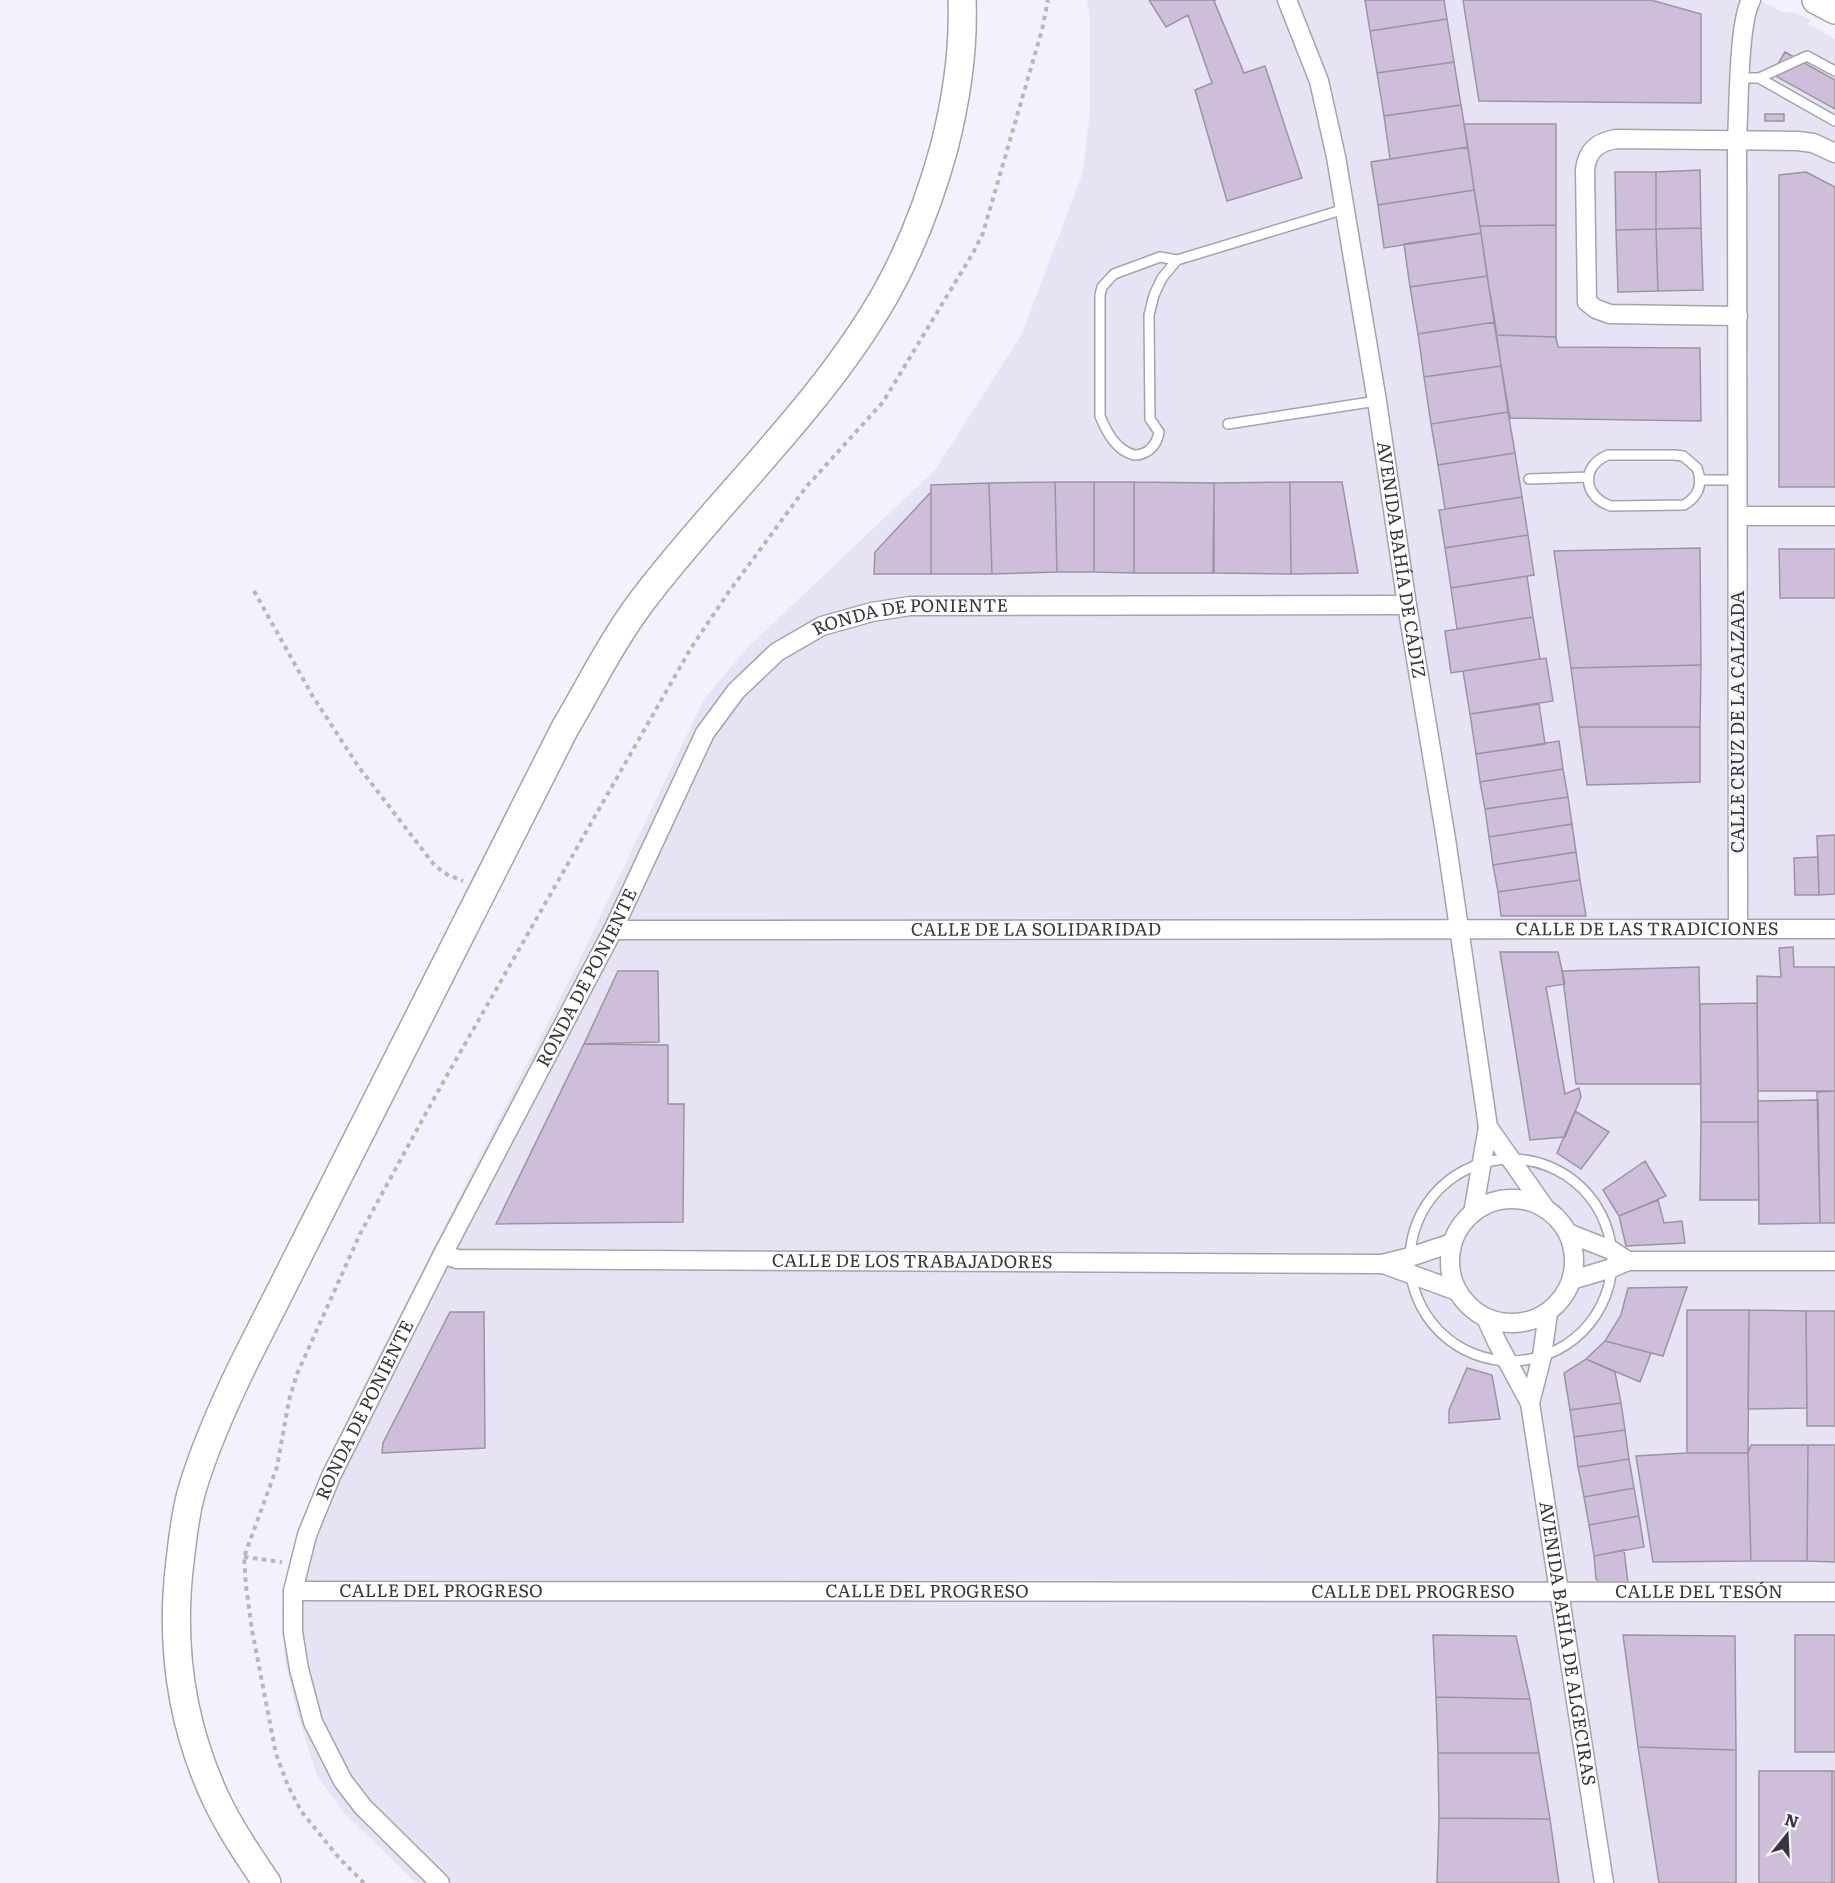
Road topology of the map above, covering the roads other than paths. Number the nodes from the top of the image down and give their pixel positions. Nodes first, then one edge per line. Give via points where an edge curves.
1 (962, 0) edge
2 (1287, 0) edge
3 (1751, 0) edge
4 (1816, 0) edge
5 (1835, 10) edge
6 (1835, 71) edge
7 (1740, 78) junction
8 (1759, 78) junction
9 (1835, 120) edge
10 (1737, 140) junction
11 (1835, 153) edge
12 (1345, 209) junction
13 (1177, 260) junction
14 (1738, 316) junction
15 (1377, 401) junction
16 (1228, 424) dead end
17 (1589, 477) junction
18 (1529, 480) dead end
19 (1700, 480) junction
20 (1738, 480) junction
21 (1738, 516) junction
22 (1835, 516) edge
23 (1407, 604) junction
24 (1738, 929) junction
25 (1835, 929) edge
26 (613, 930) junction
27 (1458, 930) junction
28 (1488, 1127) junction
29 (1509, 1159) junction
30 (1480, 1164) junction
31 (1545, 1208) junction
32 (1473, 1213) junction
33 (1568, 1233) junction
34 (1452, 1243) junction
35 (443, 1254) junction
36 (1617, 1260) junction
37 (1835, 1261) edge
38 (1410, 1265) junction
39 (1572, 1280) junction
40 (1457, 1291) junction
41 (1548, 1313) junction
42 (1486, 1318) junction
43 (1542, 1356) junction
44 (1507, 1361) junction
45 (1530, 1403) junction
46 (293, 1591) junction
47 (1561, 1592) junction
48 (1835, 1592) edge
49 (267, 1883) edge
50 (440, 1883) edge
51 (1604, 1883) edge

1 - 49 main road via 950,125 924,211 885,295 834,371 644,598 615,642 565,728 222,1409 190,1500 182,1540 175,1617 178,1663 196,1748 215,1797
2 - 12 street, AVENIDA BAHÍA DE CÁDIZ via 1319,81
3 - 7 street, CALLE CRUZ DE LA CALZADA
4 - 5 main road
6 - 8 lane via 1807,56
7 - 8 lane
7 - 10 street, CALLE CRUZ DE LA CALZADA
8 - 9 lane
10 - 11 street via 1814,142
10 - 14 street, CALLE CRUZ DE LA CALZADA
10 - 14 street via 1606,141 1591,152 1585,170 1587,302 1610,314
12 - 13 lane
12 - 15 street, AVENIDA BAHÍA DE CÁDIZ
13 - 13 lane via 1162,278 1149,315 1150,419 1159,432 1158,438 1146,453 1134,455 1118,446 1100,417 1100,295 1114,274 1160,257
14 - 20 street, CALLE CRUZ DE LA CALZADA
15 - 16 lane
15 - 23 street, AVENIDA BAHÍA DE CÁDIZ
17 - 18 lane
17 - 19 lane via 1593,465 1608,455 1674,454 1691,461
17 - 19 lane via 1595,498 1611,506 1684,505 1697,494
19 - 20 lane
20 - 21 street, CALLE CRUZ DE LA CALZADA
21 - 22 street
21 - 24 street, CALLE CRUZ DE LA CALZADA
23 - 26 street, RONDA DE PONIENTE via 910,606 822,626 777,652 736,691 705,733
23 - 27 street, AVENIDA BAHÍA DE CÁDIZ
24 - 25 street, CALLE DE LAS TRADICIONES
24 - 27 street, CALLE DE LAS TRADICIONES
26 - 27 street, CALLE DE LA SOLIDARIDAD
26 - 35 street, RONDA DE PONIENTE
27 - 28 street, AVENIDA BAHÍA DE CÁDIZ
28 - 29 street, AVENIDA BAHÍA DE CÁDIZ
28 - 30 street, AVENIDA BAHÍA DE CÁDIZ
29 - 30 lane
29 - 31 street, AVENIDA BAHÍA DE CÁDIZ
29 - 36 lane via 1550,1167 1575,1182 1603,1218
30 - 32 street, AVENIDA BAHÍA DE CÁDIZ
30 - 38 lane via 1449,1180 1428,1202 1415,1228
31 - 32 street via 1530,1201 1509,1199
31 - 33 street
32 - 34 street
33 - 36 street
33 - 39 street via 1574,1251
34 - 38 street
34 - 40 street via 1451,1273
35 - 38 street, CALLE DE LOS TRABAJADORES via 457,1259
35 - 46 street, RONDA DE PONIENTE via 332,1476 307,1535
36 - 37 street
36 - 39 street
36 - 43 lane via 1605,1298 1590,1323 1569,1343
38 - 40 street, CALLE DE LOS TRABAJADORES
38 - 44 lane via 1419,1303 1437,1329 1476,1355
39 - 41 street via 1560,1302
40 - 42 street
41 - 42 street via 1527,1322 1506,1323
41 - 43 street, AVENIDA BAHÍA DE ALGECIRAS
42 - 44 street, AVENIDA BAHÍA DE ALGECIRAS
43 - 44 lane
43 - 45 street, AVENIDA BAHÍA DE ALGECIRAS
44 - 45 street, AVENIDA BAHÍA DE ALGECIRAS
45 - 47 street, AVENIDA BAHÍA DE ALGECIRAS
46 - 47 street, CALLE DEL PROGRESO
46 - 50 street, RONDA DE PONIENTE via 293,1632 299,1669 313,1722 329,1757 363,1807
47 - 48 street, CALLE DEL TESÓN
47 - 51 street, AVENIDA BAHÍA DE ALGECIRAS

